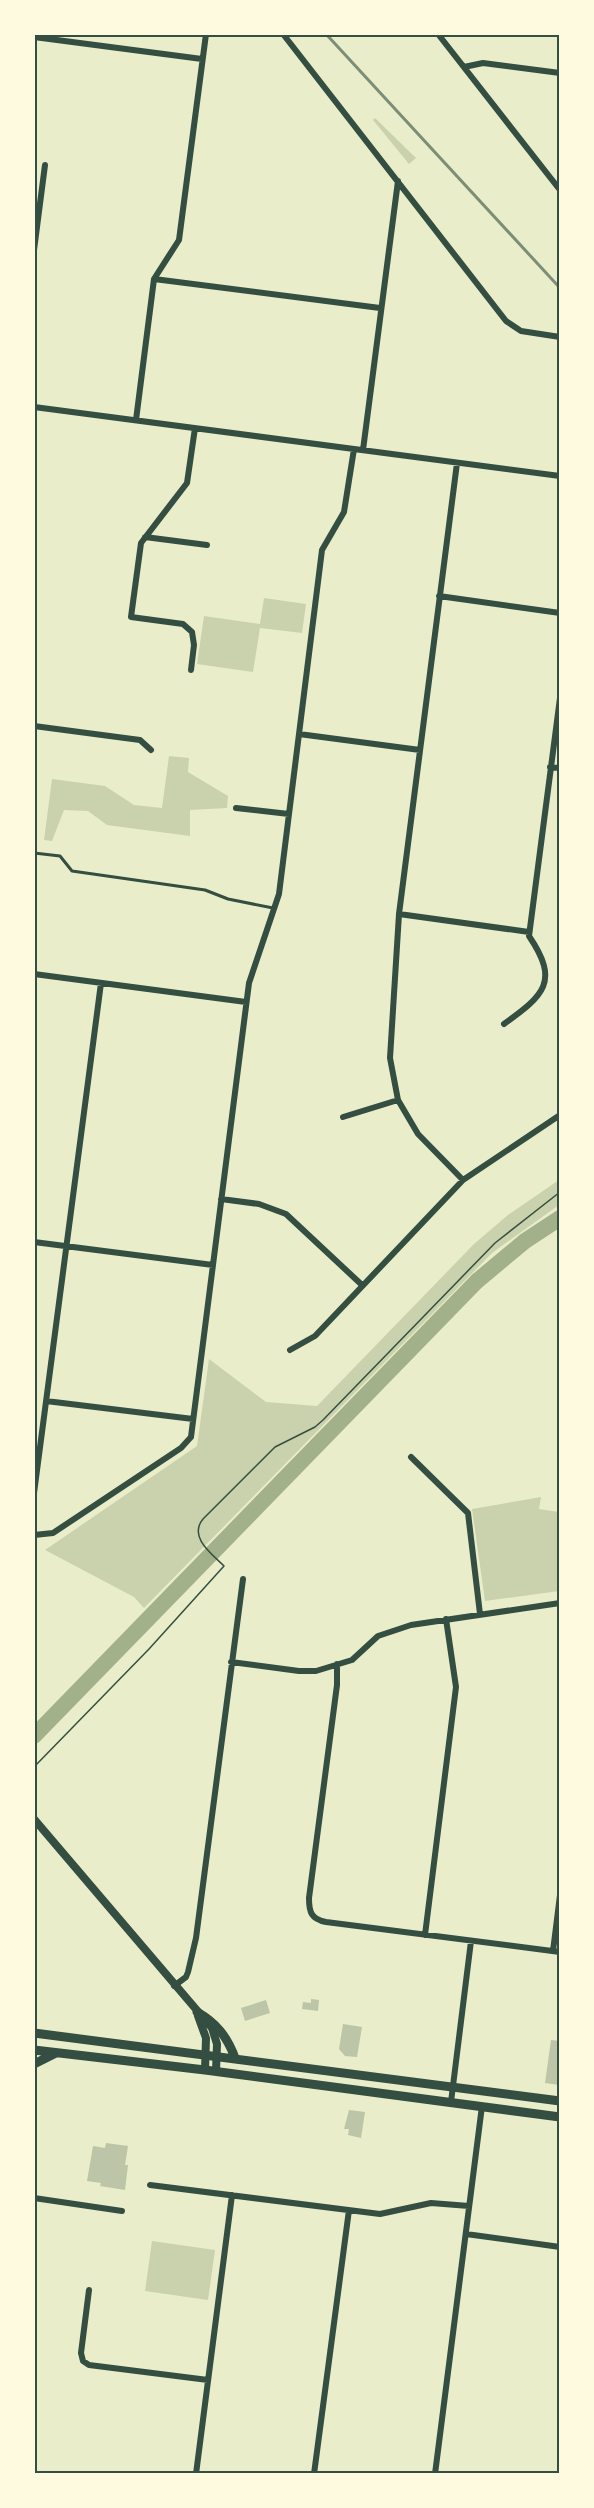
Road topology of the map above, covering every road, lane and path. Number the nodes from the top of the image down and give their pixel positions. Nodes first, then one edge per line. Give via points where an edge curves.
1 (206, 34) edge
2 (283, 34) edge
3 (438, 34) edge
4 (34, 37) edge
5 (202, 59) junction
6 (464, 67) junction
7 (560, 73) edge
8 (45, 165) dead end
9 (398, 181) junction
10 (560, 190) edge
11 (34, 250) edge
12 (154, 279) junction
13 (380, 308) junction
14 (560, 337) edge
15 (35, 408) edge
16 (136, 420) junction
17 (195, 428) junction
18 (354, 449) junction
19 (363, 450) junction
20 (457, 463) junction
21 (560, 476) edge
22 (145, 537) junction
23 (207, 545) dead end
24 (439, 596) junction
25 (560, 613) edge
26 (131, 617) junction
27 (123, 621) dead end
28 (191, 670) dead end
29 (560, 698) edge
30 (34, 726) edge
31 (299, 734) junction
32 (151, 750) dead end
33 (420, 750) junction
34 (550, 767) junction
35 (560, 768) edge
36 (236, 808) dead end
37 (289, 814) junction
38 (34, 853) edge
39 (274, 908) junction
40 (399, 914) junction
41 (529, 932) junction
42 (34, 974) edge
43 (101, 983) junction
44 (246, 1002) junction
45 (504, 1024) dead end
46 (398, 1100) junction
47 (560, 1115) edge
48 (343, 1117) dead end
49 (463, 1180) junction
50 (560, 1192) edge
51 (221, 1198) junction
52 (34, 1242) edge
53 (67, 1246) junction
54 (213, 1265) junction
55 (362, 1285) junction
56 (290, 1350) dead end
57 (46, 1401) junction
58 (193, 1419) junction
59 (411, 1457) dead end
60 (34, 1493) edge
61 (34, 1535) edge
62 (243, 1579) dead end
63 (560, 1603) edge
64 (480, 1614) junction
65 (446, 1619) junction
66 (231, 1662) junction
67 (337, 1665) junction
68 (34, 1767) edge
69 (34, 1819) edge
70 (560, 1895) edge
71 (425, 1935) junction
72 (471, 1941) junction
73 (556, 1951) edge
74 (174, 1986) junction
75 (197, 2012) junction
76 (34, 2033) edge
77 (34, 2050) edge
78 (56, 2053) junction
79 (211, 2055) junction
80 (235, 2058) junction
81 (34, 2064) edge
82 (205, 2070) junction
83 (216, 2071) junction
84 (453, 2087) junction
85 (560, 2101) edge
86 (451, 2102) junction
87 (482, 2106) junction
88 (560, 2117) edge
89 (150, 2185) dead end
90 (232, 2195) junction
91 (34, 2198) edge
92 (469, 2206) junction
93 (350, 2210) junction
94 (122, 2211) dead end
95 (466, 2234) junction
96 (560, 2247) edge
97 (89, 2290) dead end
98 (208, 2380) junction
99 (196, 2474) edge
100 (314, 2474) edge
101 (435, 2474) edge

1 - 5 street
2 - 9 street
3 - 6 street
4 - 5 street
5 - 12 street via 179,240
6 - 7 street via 483,63
6 - 10 street
8 - 11 street
9 - 13 street
9 - 14 street via 506,321 521,331
12 - 13 street
12 - 16 street
13 - 19 street
15 - 16 street
16 - 17 street
17 - 18 street
17 - 22 street via 187,483
18 - 19 street
18 - 31 street via 344,512 322,550
19 - 20 street
20 - 21 street
20 - 24 street
22 - 23 street
22 - 26 street
24 - 25 street
24 - 33 street
26 - 27 street
26 - 28 street via 188,628 194,645
29 - 34 street
30 - 32 street via 140,740
31 - 33 street
31 - 37 street
33 - 40 street
34 - 35 street
34 - 41 street
36 - 37 street
37 - 39 street
38 - 39 lane via 60,856 72,871 205,890
39 - 44 street
40 - 41 street
40 - 46 street via 390,1058
41 - 45 street via 544,960 543,986 530,1005
42 - 43 street
43 - 44 street
43 - 53 street
44 - 51 street
46 - 48 street
46 - 49 street via 418,1134
47 - 49 street
49 - 55 street
50 - 68 path via 495,1243 323,1420 268,1453 200,1523 197,1533 224,1566
51 - 54 street
51 - 55 street via 259,1204 286,1214
52 - 53 street
53 - 54 street
53 - 57 street
54 - 58 street
55 - 56 street via 315,1336
57 - 58 street
57 - 60 street
58 - 61 street via 191,1437 181,1448 53,1533
59 - 64 street via 468,1513
62 - 66 street
63 - 64 street
64 - 65 street
65 - 67 street via 378,1636 352,1660
65 - 71 street via 456,1687
66 - 67 street via 299,1671
66 - 74 street via 192,1964 186,1977
67 - 71 street via 309,1910 317,1920 326,1922
69 - 74 street
70 - 73 street
71 - 72 street
72 - 73 street
72 - 84 street
74 - 75 street
75 - 79 street via 212,2028 217,2044
75 - 80 main road via 219,2028
76 - 79 main road
77 - 78 main road
78 - 81 main road
78 - 82 main road
79 - 80 main road
79 - 82 street
79 - 83 street
80 - 84 main road
82 - 83 main road
83 - 86 main road
84 - 85 main road
84 - 86 street
86 - 87 main road
87 - 88 main road
87 - 92 street
89 - 90 street
90 - 93 street
90 - 98 street
91 - 94 street
92 - 93 street via 431,2203 380,2214
92 - 95 street
93 - 100 street
95 - 96 street
95 - 101 street
97 - 98 street via 81,2353 88,2365
98 - 99 street

